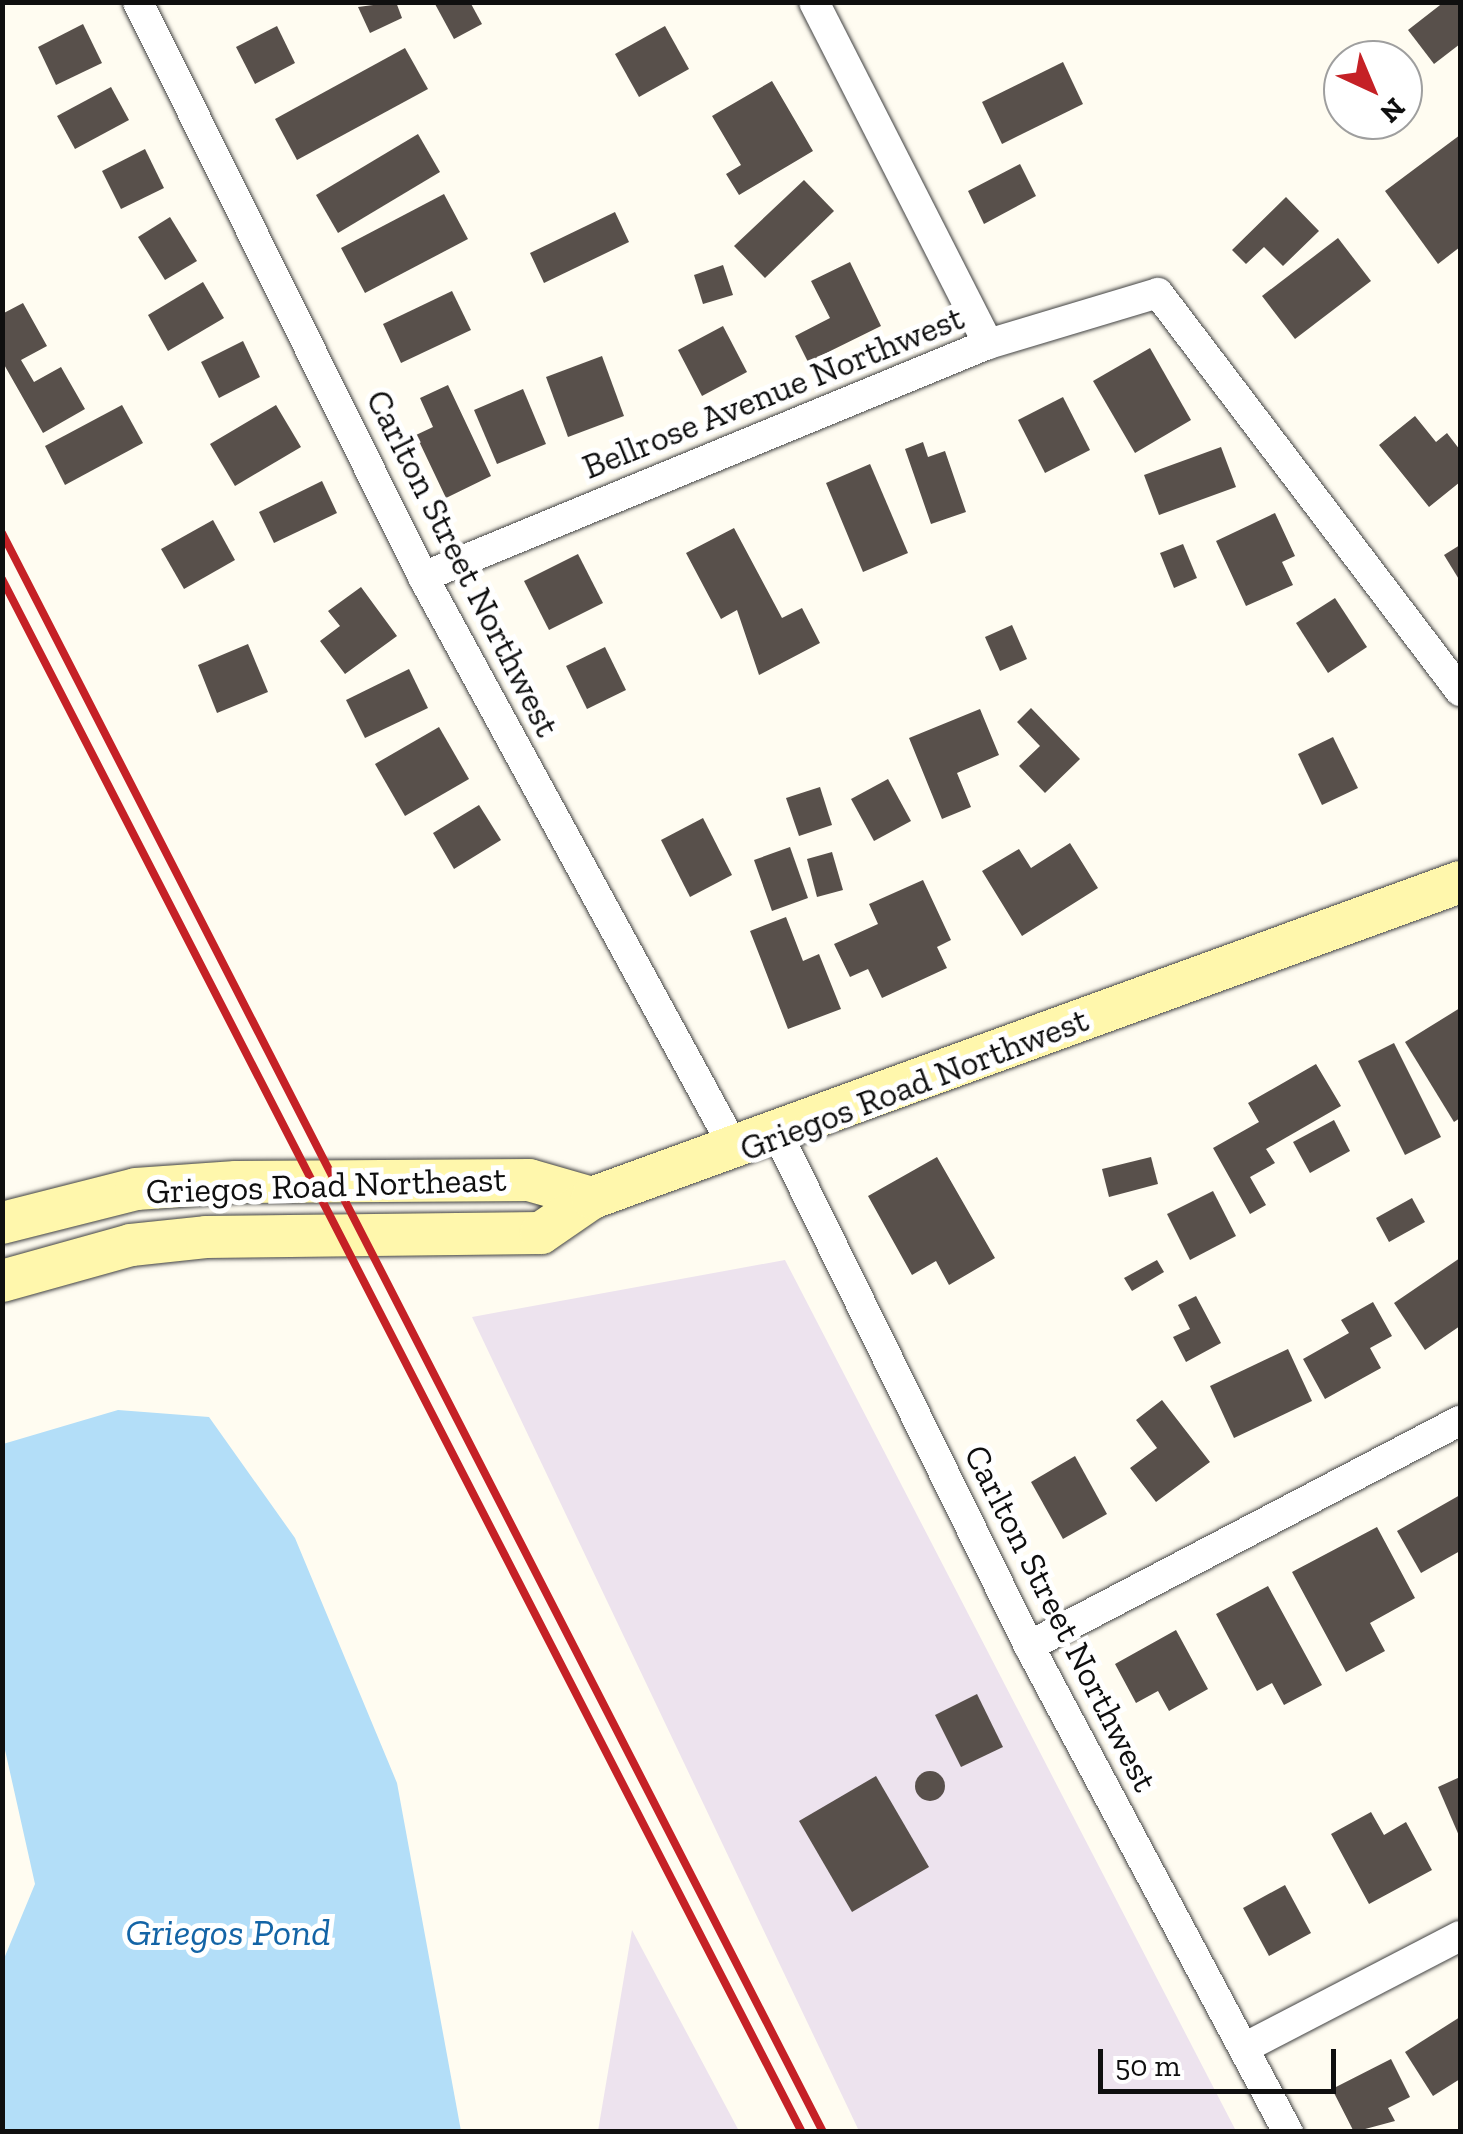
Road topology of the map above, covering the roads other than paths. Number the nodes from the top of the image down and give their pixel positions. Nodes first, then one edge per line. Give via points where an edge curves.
1 (138, 2) edge
2 (814, 2) edge
3 (988, 344) junction
4 (423, 577) junction
5 (1460, 691) edge
6 (1460, 882) edge
7 (777, 1133) junction
8 (736, 1151) junction
9 (592, 1198) junction
10 (2, 1223) edge
11 (362, 1238) joint
12 (2, 1281) edge
13 (1460, 1422) edge
14 (1029, 1646) junction
15 (1460, 1936) edge
16 (1246, 2046) junction
17 (1288, 2132) edge

1 - 4 street, Carlton Street Northwest
2 - 3 street
3 - 4 street, Bellrose Avenue Northwest
3 - 5 street, Bellrose Avenue Northwest via 1158,293
4 - 8 street, Carlton Street Northwest
6 - 7 main road, Griegos Road Northwest
7 - 8 main road, Griegos Road Northwest
7 - 14 street, Carlton Street Northwest
8 - 9 main road, Griegos Road Northwest
9 - 10 main road, Griegos Road Northeast via 529,1180 236,1182 136,1189
9 - 11 main road, Griegos Road Northwest via 541,1234
11 - 12 main road, Griegos Road Northeast via 131,1244
13 - 14 street
14 - 16 street, Carlton Street Northwest
15 - 16 street
16 - 17 street, Carlton Street Northwest

